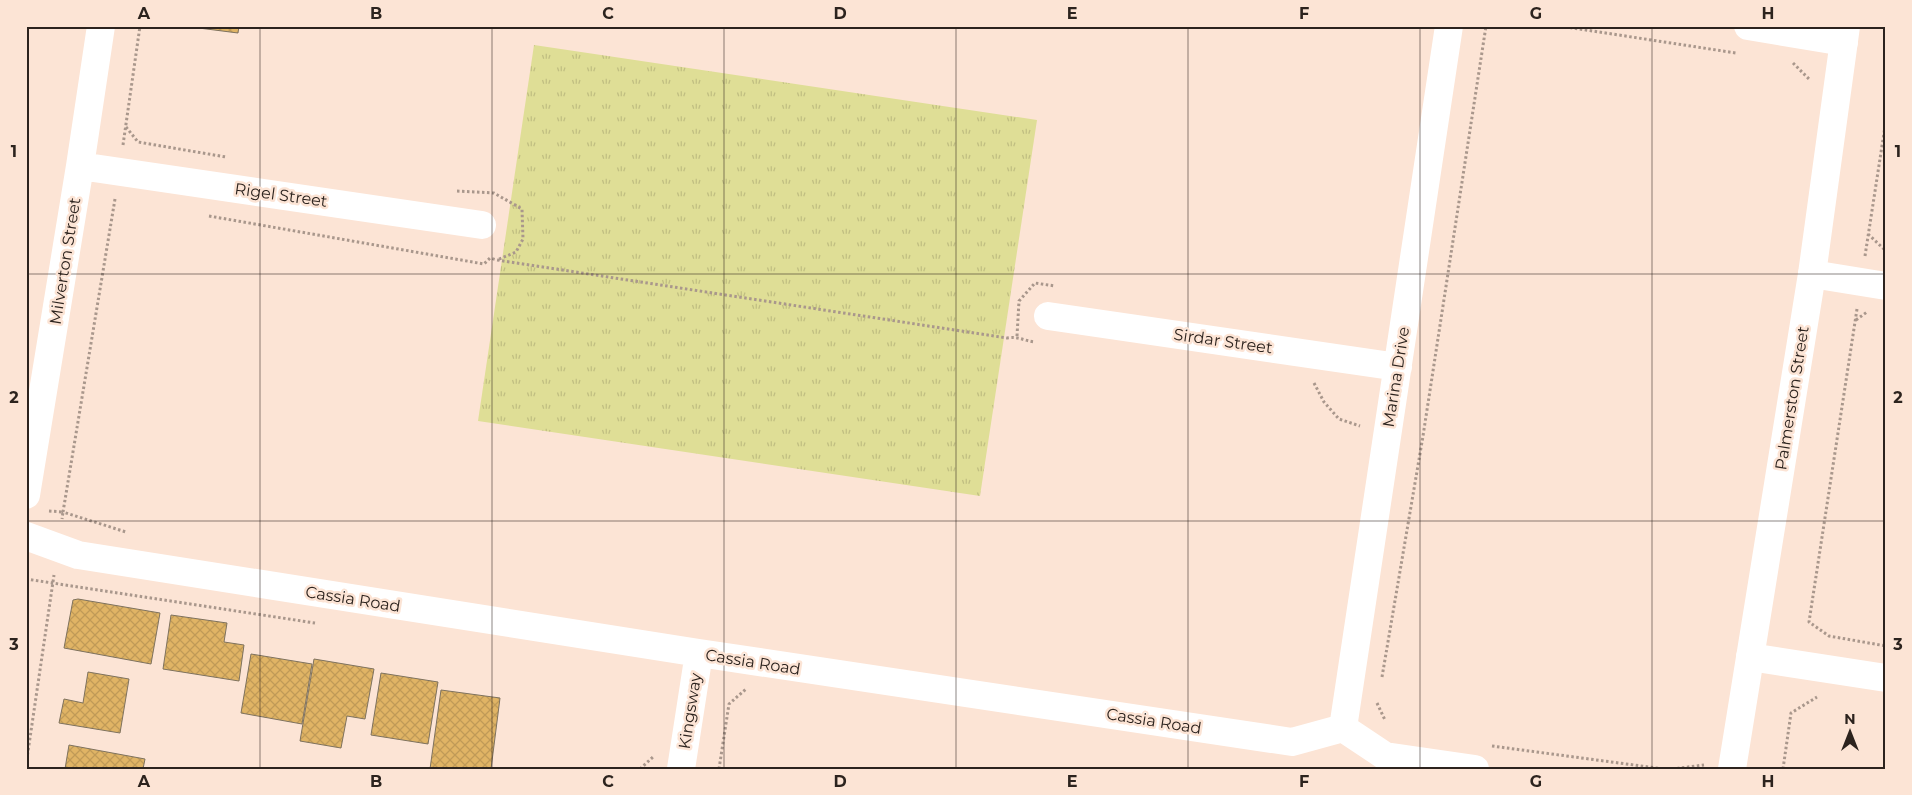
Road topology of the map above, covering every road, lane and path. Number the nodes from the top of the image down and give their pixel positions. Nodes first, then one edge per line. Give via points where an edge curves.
1 (101, 26) edge
2 (140, 26) edge
3 (1449, 26) edge
4 (1486, 26) edge
5 (1560, 26) edge
6 (1748, 26) edge
7 (1845, 34) edge
8 (1743, 54) dead end
9 (1791, 61) dead end
10 (1812, 83) dead end
11 (1886, 120) edge
12 (80, 166) junction
13 (119, 172) junction
14 (115, 199) junction
15 (125, 201) dead end
16 (202, 215) dead end
17 (482, 225) dead end
18 (1868, 234) junction
19 (1886, 251) edge
20 (1812, 274) junction
21 (1873, 284) edge
22 (1048, 316) dead end
23 (1038, 343) dead end
24 (1398, 367) junction
25 (1313, 380) dead end
26 (1363, 427) dead end
27 (26, 495) edge
28 (63, 512) junction
29 (134, 534) dead end
30 (26, 536) edge
31 (58, 547) junction
32 (1886, 646) edge
33 (699, 653) junction
34 (1750, 657) junction
35 (1886, 678) edge
36 (1380, 685) dead end
37 (747, 689) dead end
38 (1378, 695) dead end
39 (1818, 696) dead end
40 (1388, 727) dead end
41 (1343, 728) junction
42 (1488, 745) dead end
43 (26, 765) edge
44 (1719, 767) edge
45 (681, 769) edge
46 (719, 769) edge
47 (1475, 769) edge
48 (1664, 769) edge
49 (1672, 769) edge
50 (1783, 769) edge

1 - 12 street, Milverton Street
2 - 13 path
3 - 24 street, Marina Drive
4 - 36 path via 1424,436
5 - 8 path
6 - 7 street
7 - 20 street, Palmerston Street
9 - 10 path
11 - 18 path
12 - 13 street, Rigel Street
12 - 27 street, Milverton Street
13 - 14 path
13 - 17 street, Rigel Street
14 - 15 path
14 - 28 path
16 - 23 path via 484,264 490,258 1007,338 1017,336
18 - 19 path
18 - 21 path
20 - 21 street
20 - 34 street, Palmerston Street
21 - 32 path via 1809,622 1829,636
22 - 24 street, Sirdar Street
24 - 41 street, Marina Drive
25 - 26 path via 1324,402 1339,419
28 - 29 path
28 - 31 path
30 - 31 street, Cassia Road
31 - 33 street, Cassia Road via 88,556
31 - 43 path
33 - 41 street, Cassia Road via 1292,742
33 - 45 street, Kingsway
34 - 35 street
34 - 44 street, Palmerston Street
37 - 46 path via 729,704
38 - 40 path via 1377,704
39 - 50 path via 1791,713
41 - 47 street via 1386,756
42 - 48 path
44 - 49 path

